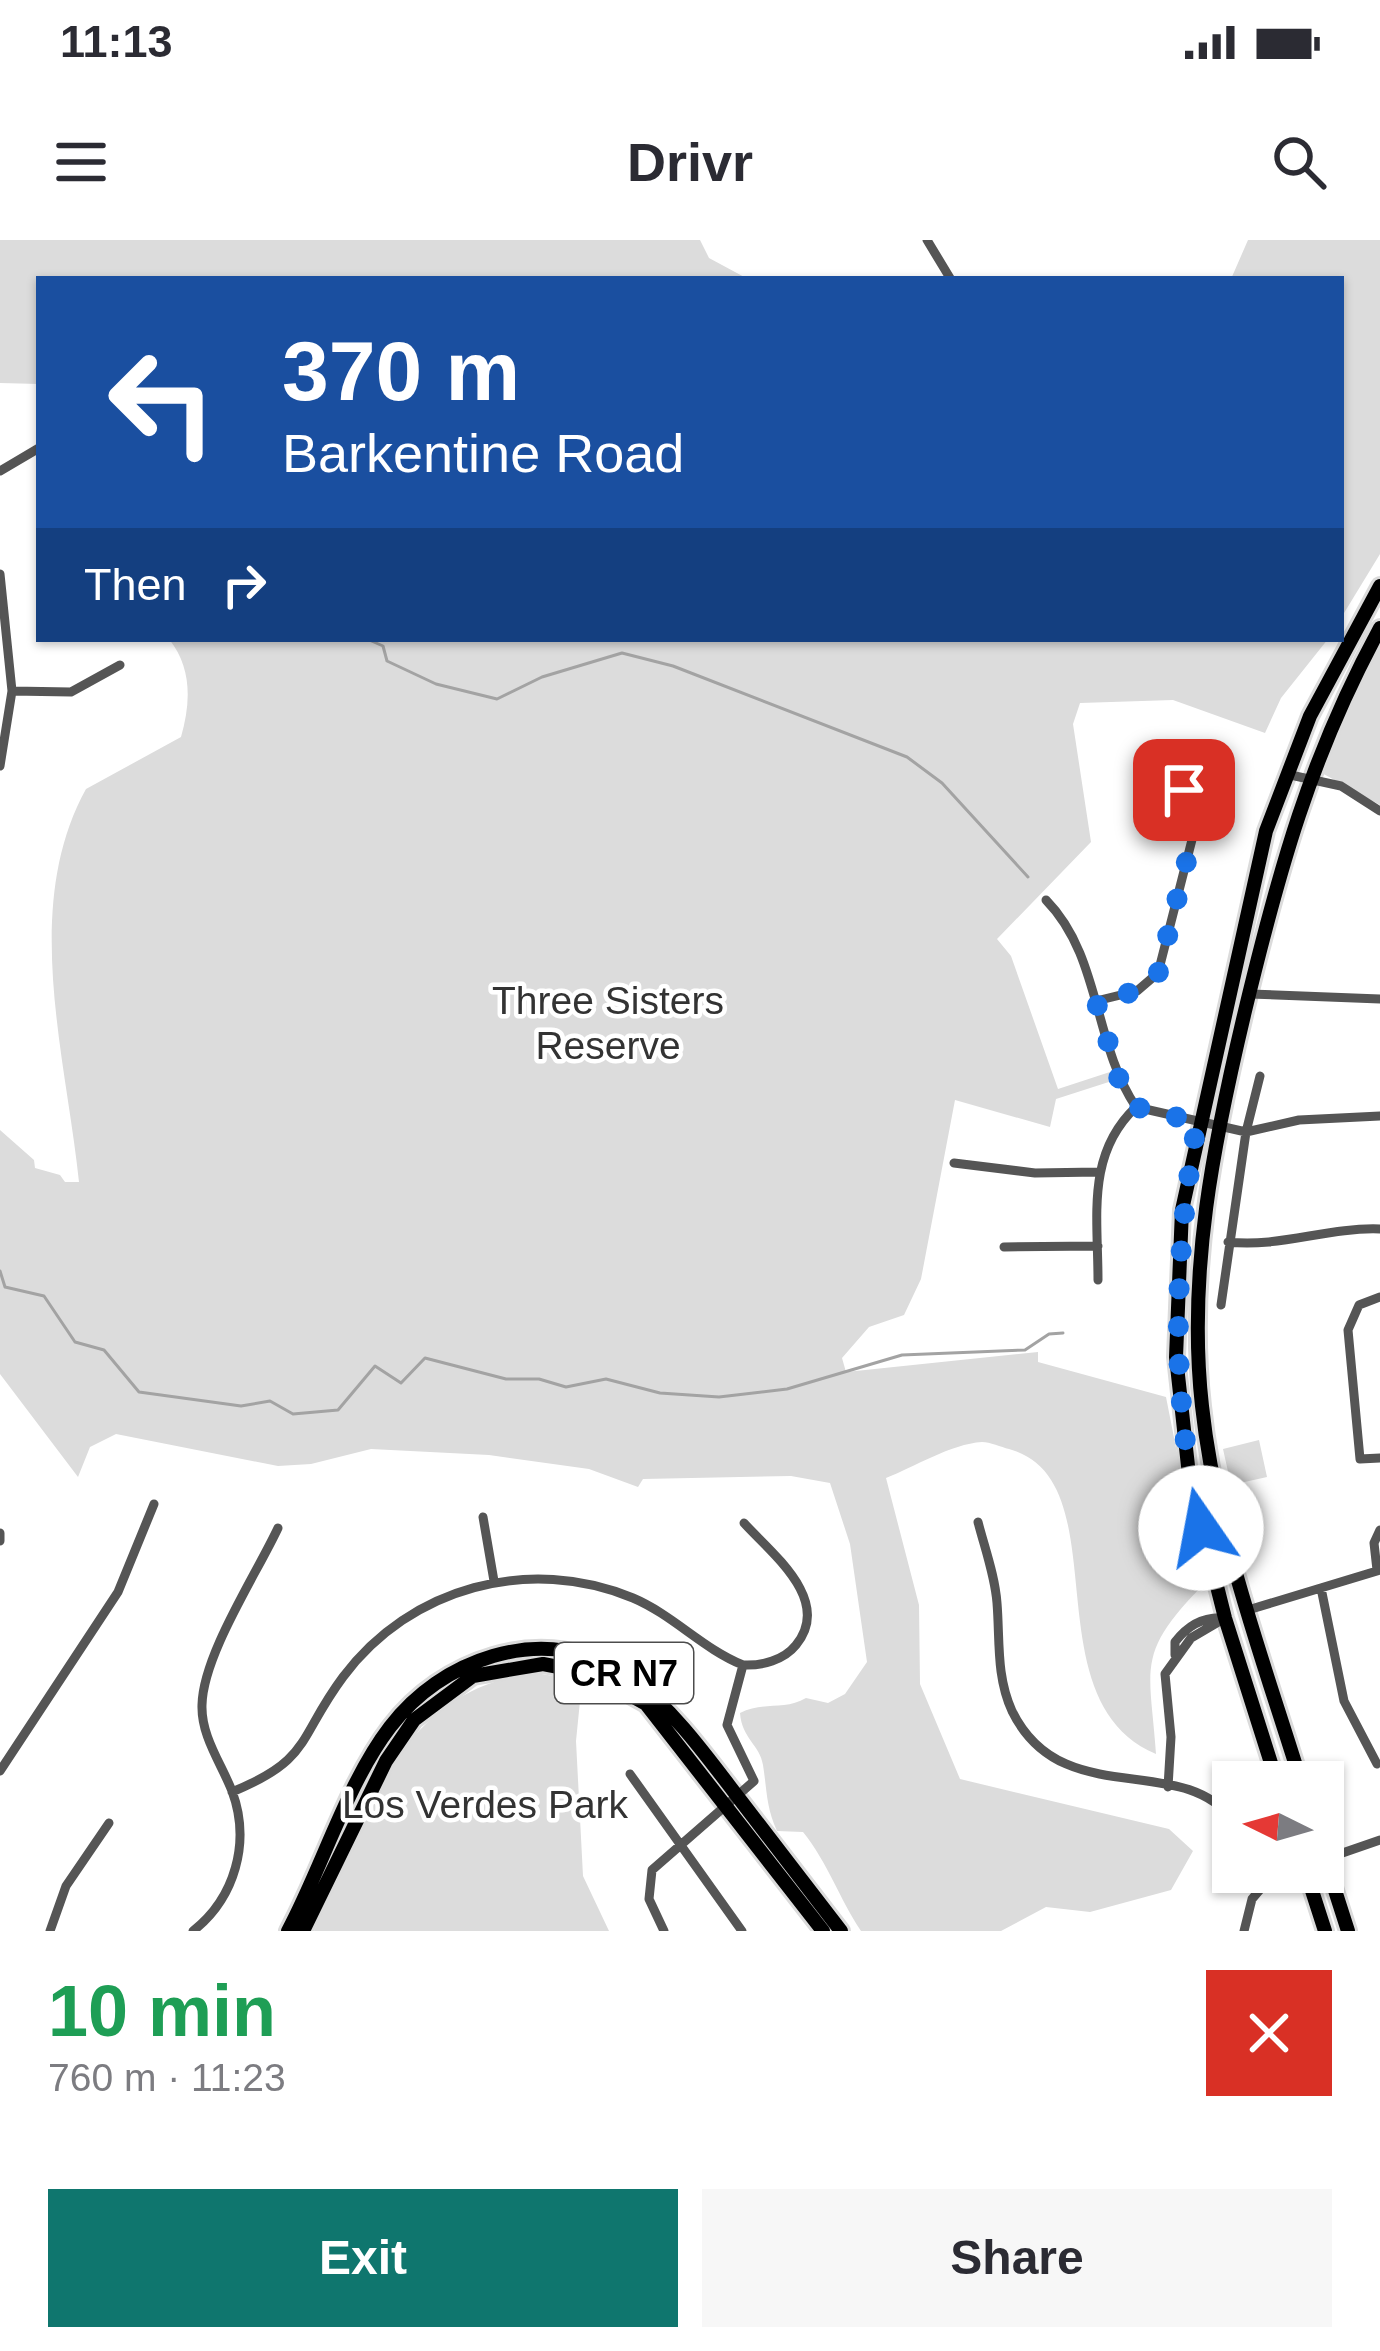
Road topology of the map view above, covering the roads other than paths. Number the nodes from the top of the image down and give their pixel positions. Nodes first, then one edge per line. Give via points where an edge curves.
1 (927, 240) edge
2 (949, 276) edge
3 (36, 450) edge
4 (0, 471) edge
5 (0, 574) edge
6 (1380, 586) edge
7 (1380, 628) edge
8 (120, 665) dead end
9 (12, 692) junction
10 (0, 766) edge
11 (1144, 770) dead end
12 (1285, 773) junction
13 (1307, 778) junction
14 (1380, 811) edge
15 (1046, 900) dead end
16 (1250, 994) junction
17 (1380, 999) edge
18 (1096, 1001) junction
19 (1260, 1076) dead end
20 (1136, 1107) junction
21 (1380, 1116) edge
22 (1197, 1122) junction
23 (1218, 1126) junction
24 (1246, 1132) junction
25 (954, 1163) dead end
26 (1098, 1172) junction
27 (1380, 1229) edge
28 (1228, 1241) junction
29 (1098, 1246) junction
30 (1004, 1247) dead end
31 (1098, 1280) dead end
32 (1380, 1297) edge
33 (1221, 1305) dead end
34 (1178, 1386) junction
35 (1207, 1439) junction
36 (1380, 1458) edge
37 (154, 1504) dead end
38 (483, 1517) dead end
39 (978, 1522) dead end
40 (744, 1523) dead end
41 (278, 1528) dead end
42 (1380, 1530) edge
43 (1378, 1570) edge
44 (494, 1581) junction
45 (1321, 1588) junction
46 (1248, 1610) junction
47 (1225, 1618) junction
48 (743, 1665) junction
49 (459, 1669) junction
50 (427, 1708) junction
51 (1270, 1761) edge
52 (1295, 1761) edge
53 (1377, 1764) dead end
54 (0, 1771) edge
55 (630, 1774) dead end
56 (1168, 1786) junction
57 (232, 1792) junction
58 (1212, 1799) edge
59 (734, 1803) junction
60 (109, 1823) dead end
61 (1380, 1840) edge
62 (680, 1847) junction
63 (1344, 1850) edge
64 (1257, 1893) edge
65 (1313, 1893) edge
66 (1336, 1893) edge
67 (204, 1922) junction
68 (50, 1931) edge
69 (193, 1931) edge
70 (213, 1931) edge
71 (288, 1931) edge
72 (304, 1931) edge
73 (664, 1931) edge
74 (742, 1931) edge
75 (823, 1931) edge
76 (841, 1931) edge
77 (1244, 1931) edge
78 (1325, 1931) edge
79 (1348, 1931) edge

1 - 2 street
3 - 4 street
5 - 9 street
6 - 12 main road
7 - 13 main road
8 - 9 street via 71,692
9 - 10 street
11 - 18 street via 1184,790 1196,824 1158,974 1137,991
12 - 13 street
12 - 22 main road
13 - 14 street via 1341,786
13 - 16 main road
15 - 18 street via 1075,936
16 - 17 street
16 - 23 main road
18 - 20 street via 1120,1082
19 - 24 street
20 - 22 street
20 - 26 street via 1107,1139
21 - 24 street
22 - 23 street
22 - 34 main road via 1182,1210
23 - 24 street
23 - 35 main road via 1199,1307
24 - 28 street
25 - 26 street
26 - 29 street
27 - 28 street via 1335,1228 1269,1244
28 - 33 street
29 - 30 street
29 - 31 street
32 - 36 street via 1359,1305 1348,1330 1360,1459
34 - 35 main road via 1189,1435
34 - 47 main road via 1189,1475
35 - 46 main road
37 - 54 street via 118,1592
38 - 44 street
39 - 56 street via 996,1590 1002,1680 1021,1726 1083,1773
40 - 48 street via 801,1588 808,1615 793,1650
41 - 57 street via 204,1689 204,1727
42 - 43 street
43 - 45 street
44 - 48 street via 551,1579 631,1597
44 - 57 street via 436,1600 371,1643 292,1760
45 - 46 street
45 - 53 street via 1344,1701
46 - 47 main road
46 - 52 main road
47 - 51 main road
47 - 56 street via 1210,1617 1175,1642 1165,1674
48 - 59 street via 727,1725 753,1774
49 - 50 main road via 425,1698
49 - 59 main road, CR N7 via 536,1649 604,1663 664,1702
49 - 71 main road, CR N7 via 386,1732
50 - 59 main road, CR N7 via 497,1668 590,1672 646,1705
50 - 72 main road, CR N7 via 386,1761
55 - 62 street
56 - 58 street
57 - 67 street via 237,1866
59 - 62 street
59 - 75 main road, CR N7
59 - 76 main road, CR N7
60 - 68 street via 77,1868
61 - 63 street
62 - 73 street via 648,1879
62 - 74 street
64 - 77 street
65 - 78 main road
66 - 79 main road
67 - 69 street
67 - 70 street

